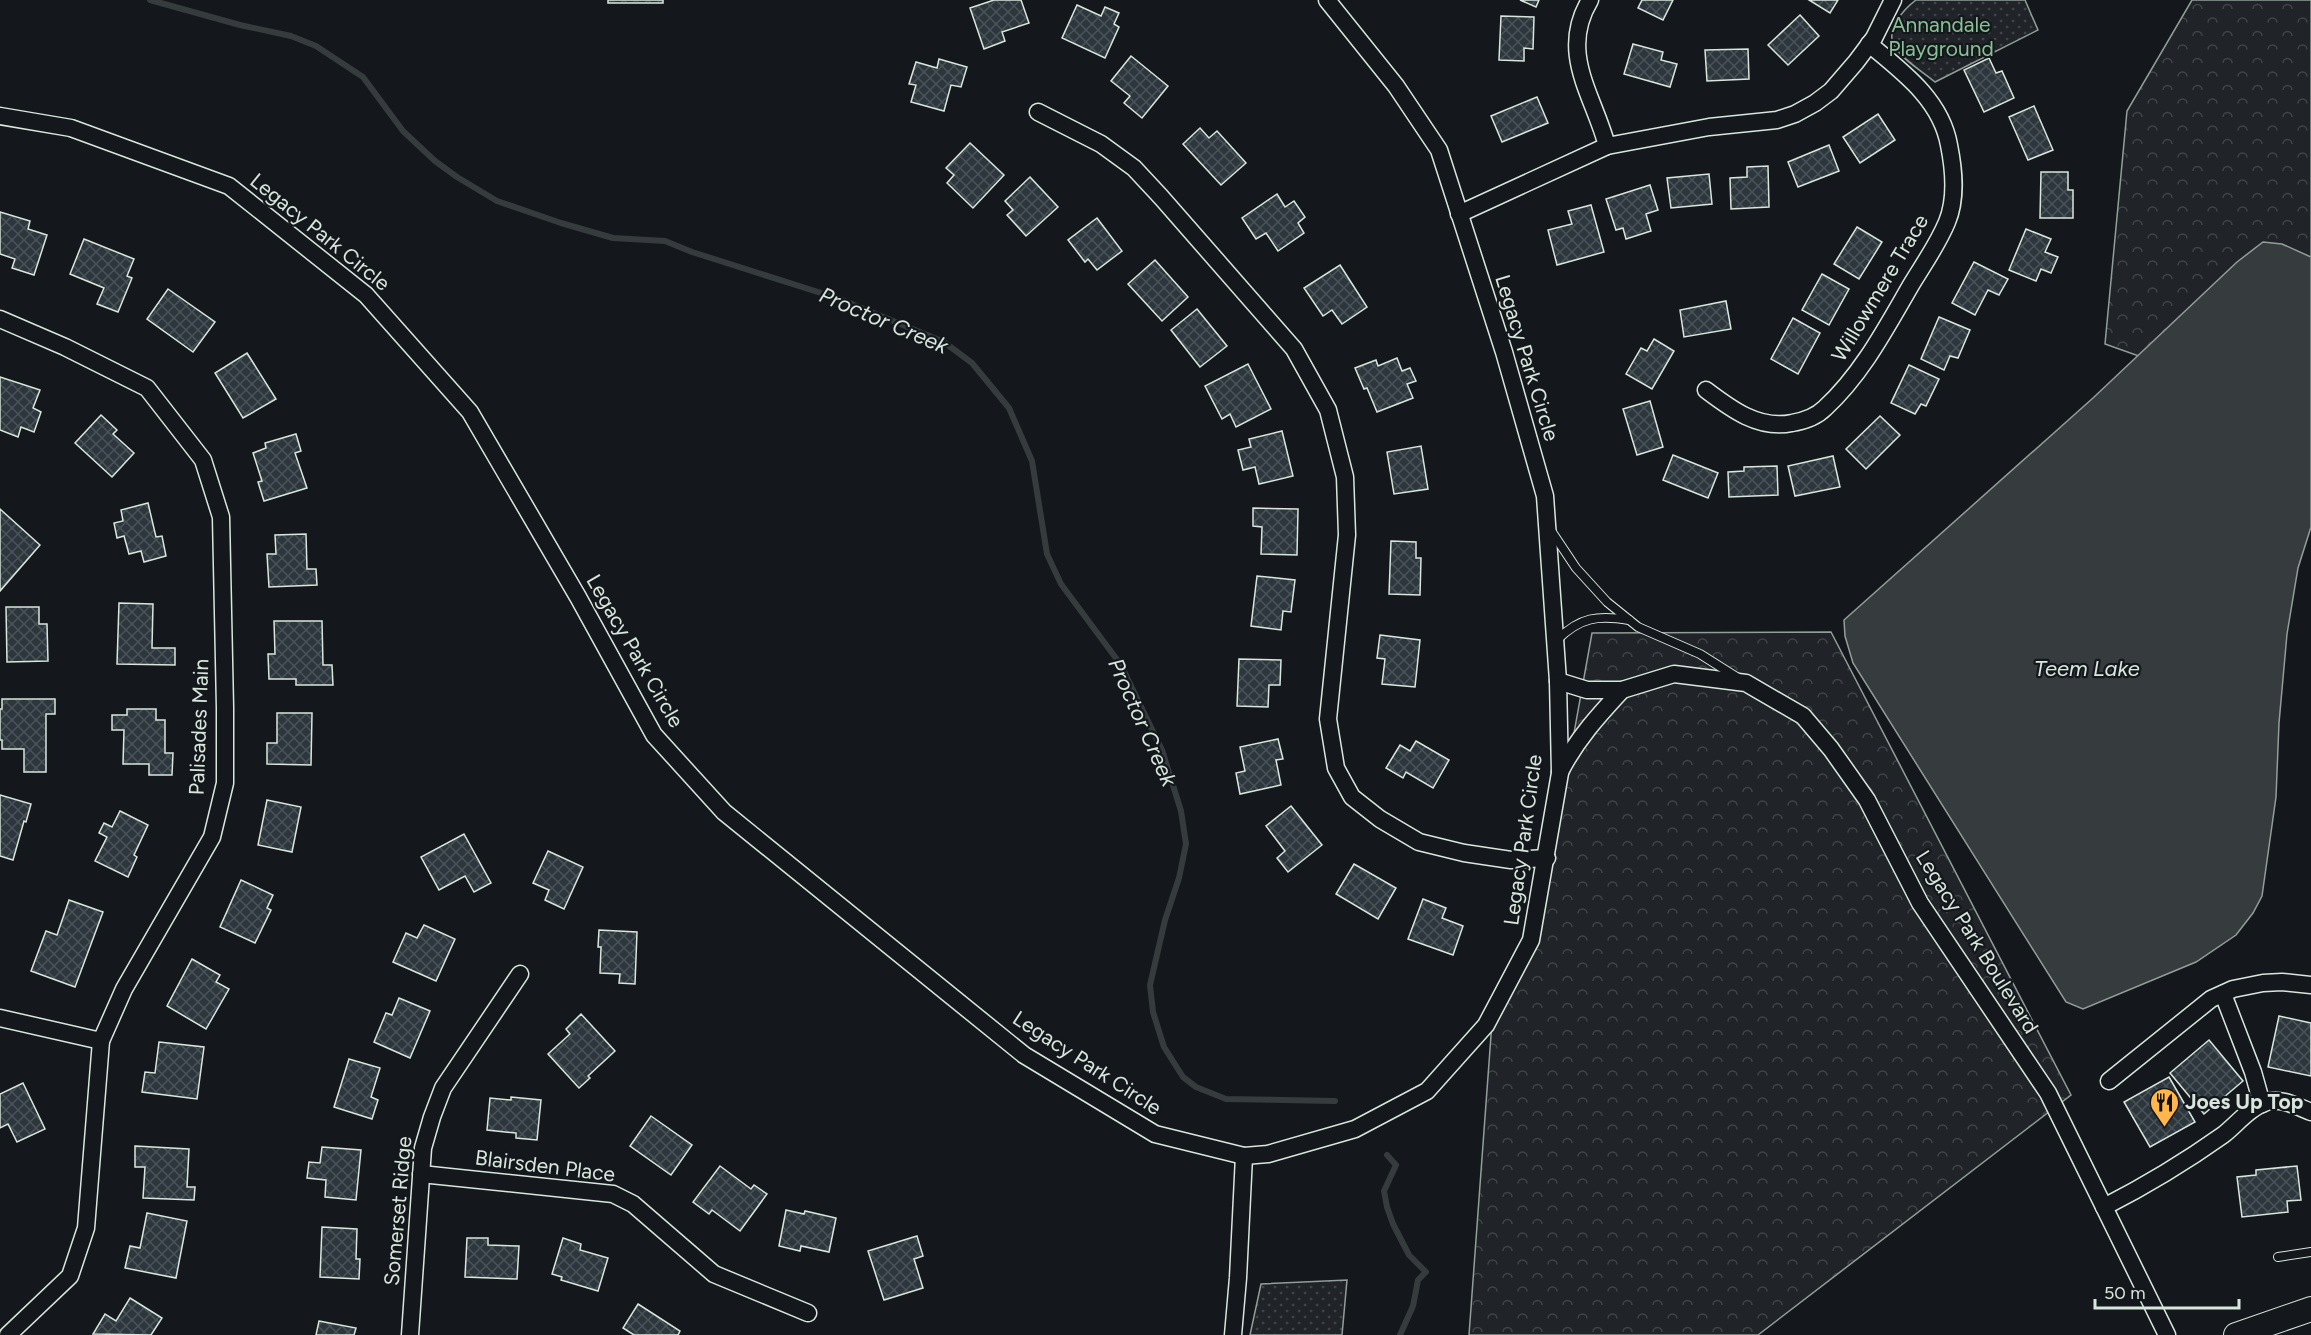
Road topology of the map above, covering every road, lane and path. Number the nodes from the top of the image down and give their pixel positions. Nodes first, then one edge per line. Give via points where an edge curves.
1 (1327, 0) edge
2 (1590, 0) edge
3 (1893, 0) edge
4 (1869, 44) junction
5 (1038, 112) dead end
6 (0, 116) edge
7 (1606, 146) junction
8 (1459, 214) junction
9 (0, 320) edge
10 (1706, 390) dead end
11 (1547, 524) junction
12 (1630, 620) junction
13 (1555, 642) junction
14 (1558, 681) junction
15 (1746, 683) junction
16 (1622, 690) junction
17 (1560, 773) junction
18 (1547, 858) junction
19 (520, 974) dead end
20 (2311, 985) edge
21 (2223, 994) junction
22 (0, 1018) edge
23 (100, 1041) junction
24 (2109, 1080) dead end
25 (2262, 1104) junction
26 (2311, 1112) edge
27 (1244, 1156) junction
28 (421, 1174) junction
29 (2104, 1207) junction
30 (2311, 1252) edge
31 (2278, 1257) dead end
32 (2311, 1309) edge
33 (808, 1313) dead end
34 (8, 1335) edge
35 (410, 1335) edge
36 (1233, 1335) edge
37 (2167, 1335) edge
38 (2236, 1335) edge

1 - 8 street, Legacy Park Circle via 1396,86 1438,150
2 - 7 street via 1576,49 1585,91
3 - 4 street
4 - 7 street via 1831,91 1795,114
4 - 10 street, Willowmere Trace via 1927,96 1941,123 1949,143 1953,175 1947,222 1884,332 1852,379 1824,410 1792,423 1766,423 1730,408
5 - 18 street via 1101,144 1134,168 1294,349 1328,410 1345,477 1347,535 1328,719 1336,768 1352,797 1419,843 1511,860
6 - 27 street, Legacy Park Circle via 71,128 229,186 366,295 470,412 654,735 723,812 1024,1055 1155,1134
7 - 8 street
8 - 11 street, Legacy Park Circle via 1542,485
9 - 23 street, Palisades Main via 147,388 203,460 221,517 225,783 212,837 124,989
11 - 12 lane via 1576,568
11 - 13 street, Legacy Park Circle
12 - 13 lane via 1611,617 1578,622
12 - 15 lane via 1700,654
13 - 14 street, Legacy Park Circle
14 - 16 street, Legacy Park Boulevard via 1587,690
14 - 17 street, Legacy Park Circle
15 - 16 street, Legacy Park Boulevard via 1674,674
15 - 29 street, Legacy Park Boulevard via 1803,716 1867,800 1920,903 2048,1093
16 - 17 street via 1593,720
17 - 18 street, Legacy Park Circle
18 - 27 street, Legacy Park Circle via 1531,940 1486,1025 1427,1091 1355,1129 1268,1154
19 - 28 street, Somerset Ridge via 443,1088 423,1148
20 - 21 street via 2263,983
21 - 24 street via 2211,999
21 - 25 street
22 - 23 street
23 - 34 street, Palisades Main via 86,1228 70,1276
25 - 26 street via 2282,1101
25 - 29 street via 2223,1135 2142,1188
27 - 36 street
28 - 33 street, Blairsden Place via 613,1194 633,1203 714,1274
28 - 35 street, Somerset Ridge
29 - 37 street, Legacy Park Boulevard
30 - 31 lane
32 - 38 street

